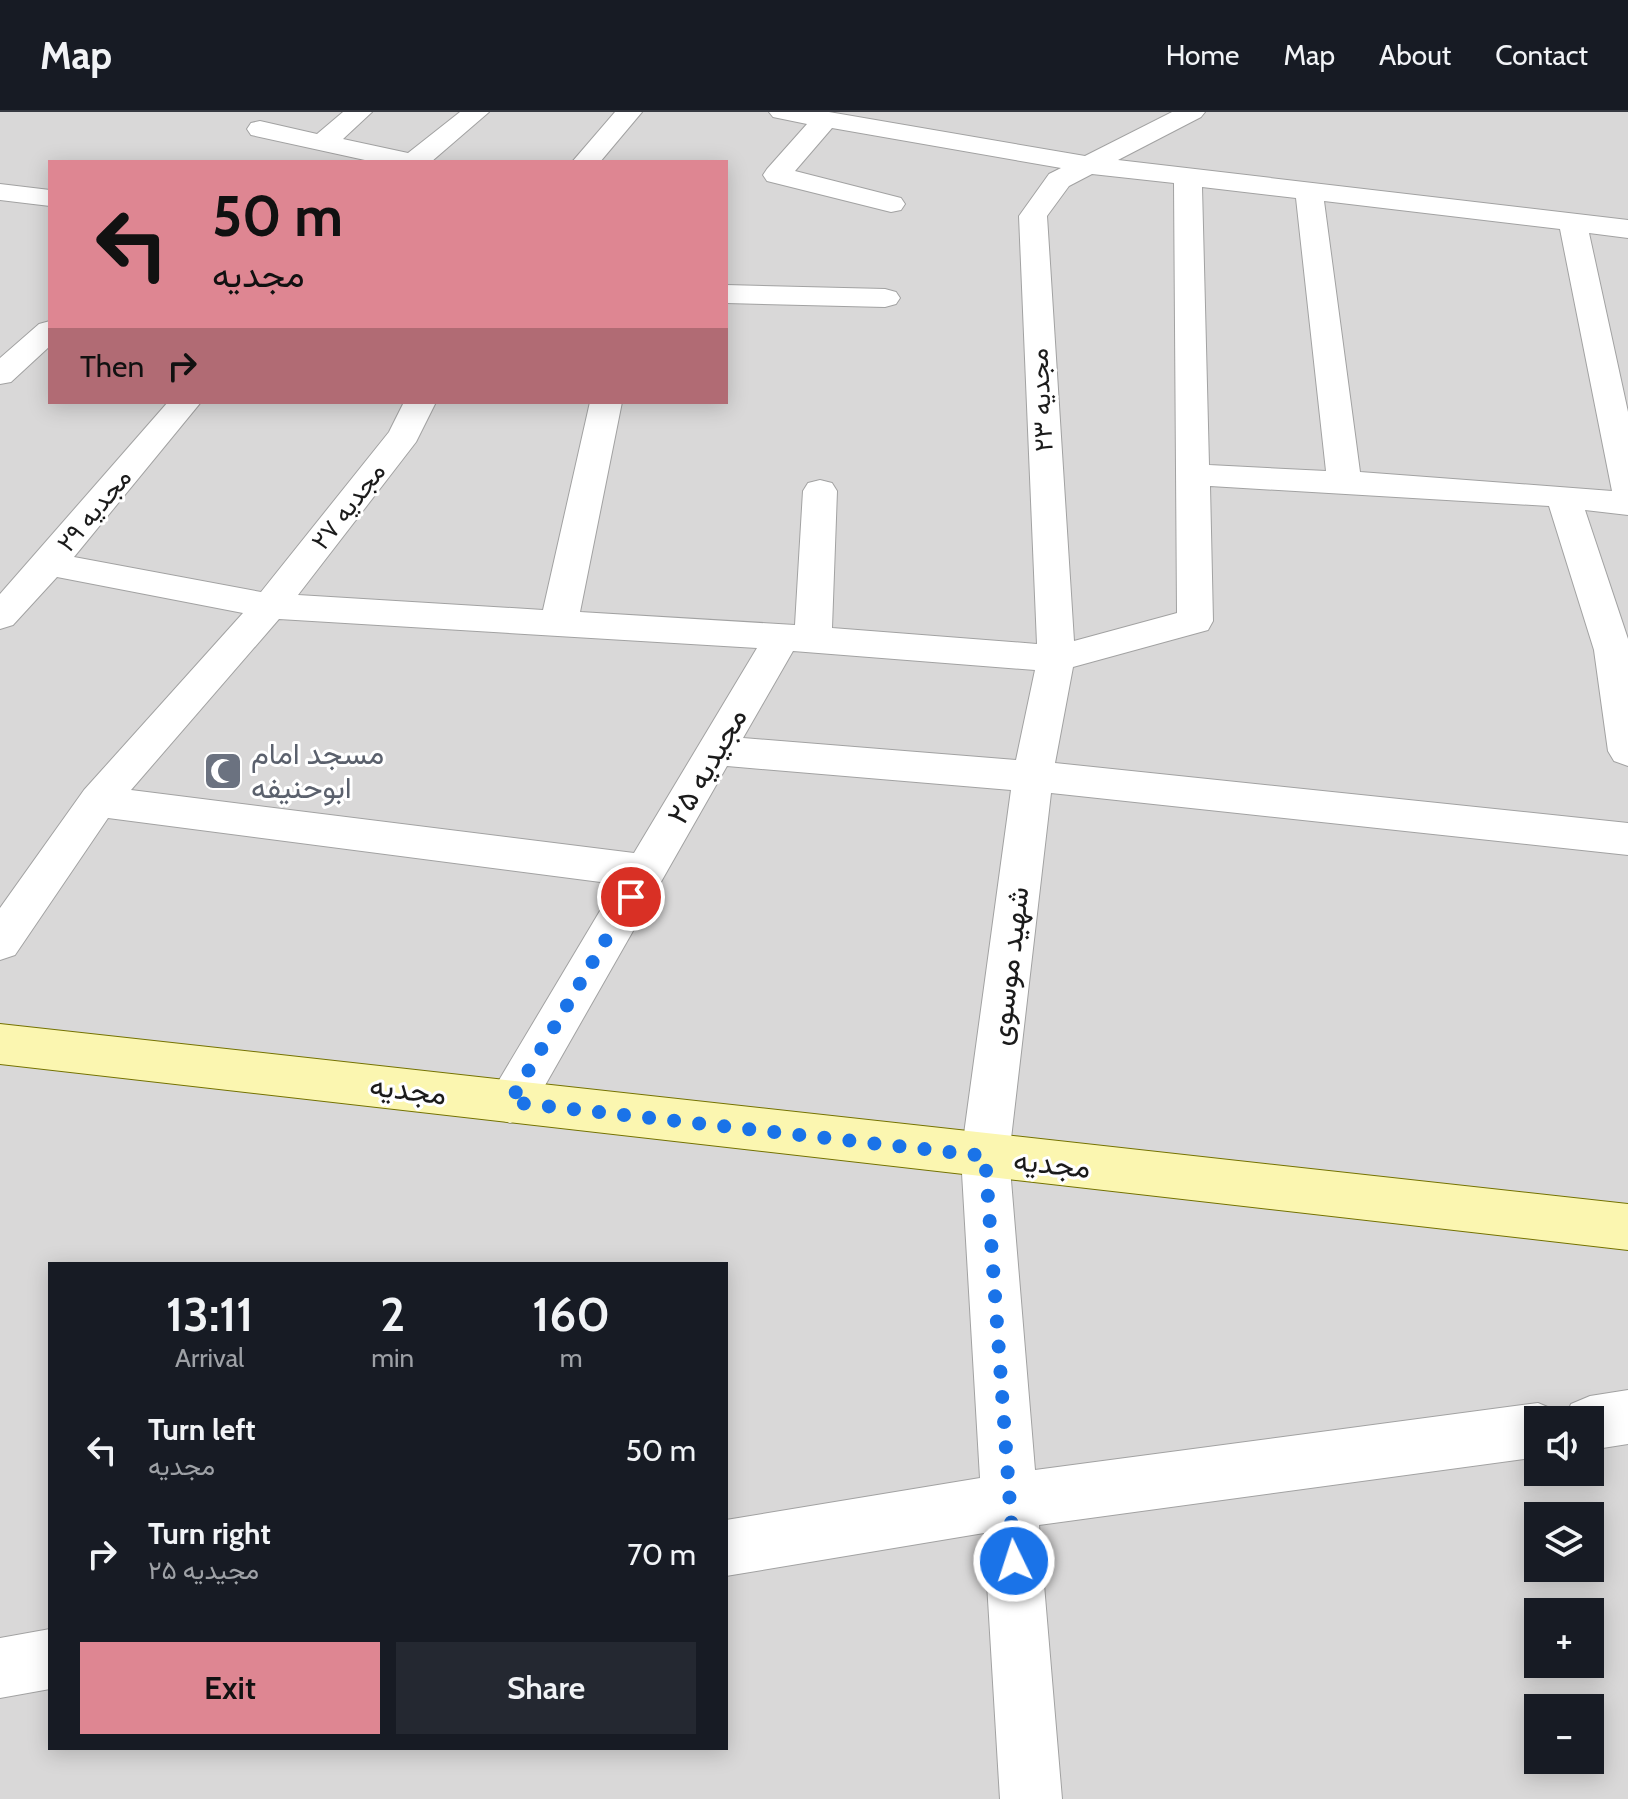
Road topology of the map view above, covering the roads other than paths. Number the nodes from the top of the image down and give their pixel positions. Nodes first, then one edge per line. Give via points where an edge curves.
1 (359, 112) edge
2 (476, 112) edge
3 (629, 112) edge
4 (782, 112) edge
5 (1192, 112) edge
6 (826, 119) junction
7 (260, 129) dead end
8 (322, 143) junction
9 (403, 160) edge
10 (415, 160) edge
11 (587, 160) edge
12 (1089, 165) junction
13 (1188, 176) junction
14 (1309, 190) junction
15 (1, 193) edge
16 (48, 198) edge
17 (891, 204) dead end
18 (1572, 220) junction
19 (1628, 229) edge
20 (728, 294) edge
21 (885, 298) dead end
22 (48, 332) edge
23 (4, 367) edge
24 (183, 404) edge
25 (419, 404) edge
26 (606, 404) edge
27 (1193, 475) junction
28 (1344, 482) junction
29 (1628, 490) edge
30 (820, 491) dead end
31 (1563, 496) junction
32 (1628, 504) edge
33 (49, 564) junction
34 (270, 606) junction
35 (0, 616) edge
36 (559, 623) junction
37 (797, 638) junction
38 (1056, 659) junction
39 (716, 750) junction
40 (1628, 751) edge
41 (1033, 775) junction
42 (98, 801) junction
43 (1628, 839) edge
44 (646, 871) junction
45 (0, 942) edge
46 (0, 1044) edge
47 (510, 1102) junction
48 (985, 1156) junction
49 (1628, 1227) edge
50 (1628, 1417) edge
51 (1604, 1421) edge
52 (1524, 1432) edge
53 (1010, 1501) junction
54 (728, 1548) edge
55 (48, 1659) edge
56 (0, 1668) edge
57 (1031, 1799) edge

1 - 8 street
2 - 10 street
3 - 11 street
4 - 6 street
5 - 12 street, مجدیه ۲۳
6 - 12 street
6 - 17 street via 777,175
7 - 8 street
8 - 9 street
12 - 13 street
12 - 38 street, مجدیه ۲۳ via 1059,180 1033,216
13 - 14 street
13 - 27 street
14 - 18 street
14 - 28 street
15 - 16 street
18 - 19 street
18 - 29 street
20 - 21 street
22 - 23 street
24 - 33 street, مجدیه ۲۹
25 - 34 street, مجدیه ۲۷ via 404,435
26 - 36 street
27 - 28 street
27 - 38 street via 1195,621
28 - 31 street
30 - 37 street
31 - 32 street
31 - 40 street via 1613,650
33 - 34 street
33 - 35 street, مجدیه ۲۹
34 - 36 street
34 - 42 street, مجدیه ۲۷
36 - 37 street
37 - 38 street
37 - 39 street, مجیدیه ۲۵
38 - 41 street, مجدیه ۲۳
39 - 41 street
39 - 44 street, مجیدیه ۲۵
41 - 43 street
41 - 48 street, شهید موسوی
42 - 44 street
42 - 45 street, مجدیه ۲۷
44 - 47 street, مجیدیه ۲۵
46 - 47 street, مجدیه
47 - 48 street, مجدیه
48 - 49 street, مجدیه
48 - 53 street, شهید موسوی
50 - 51 street
52 - 53 street
53 - 54 street
53 - 57 street, شهید موسوی
55 - 56 street

